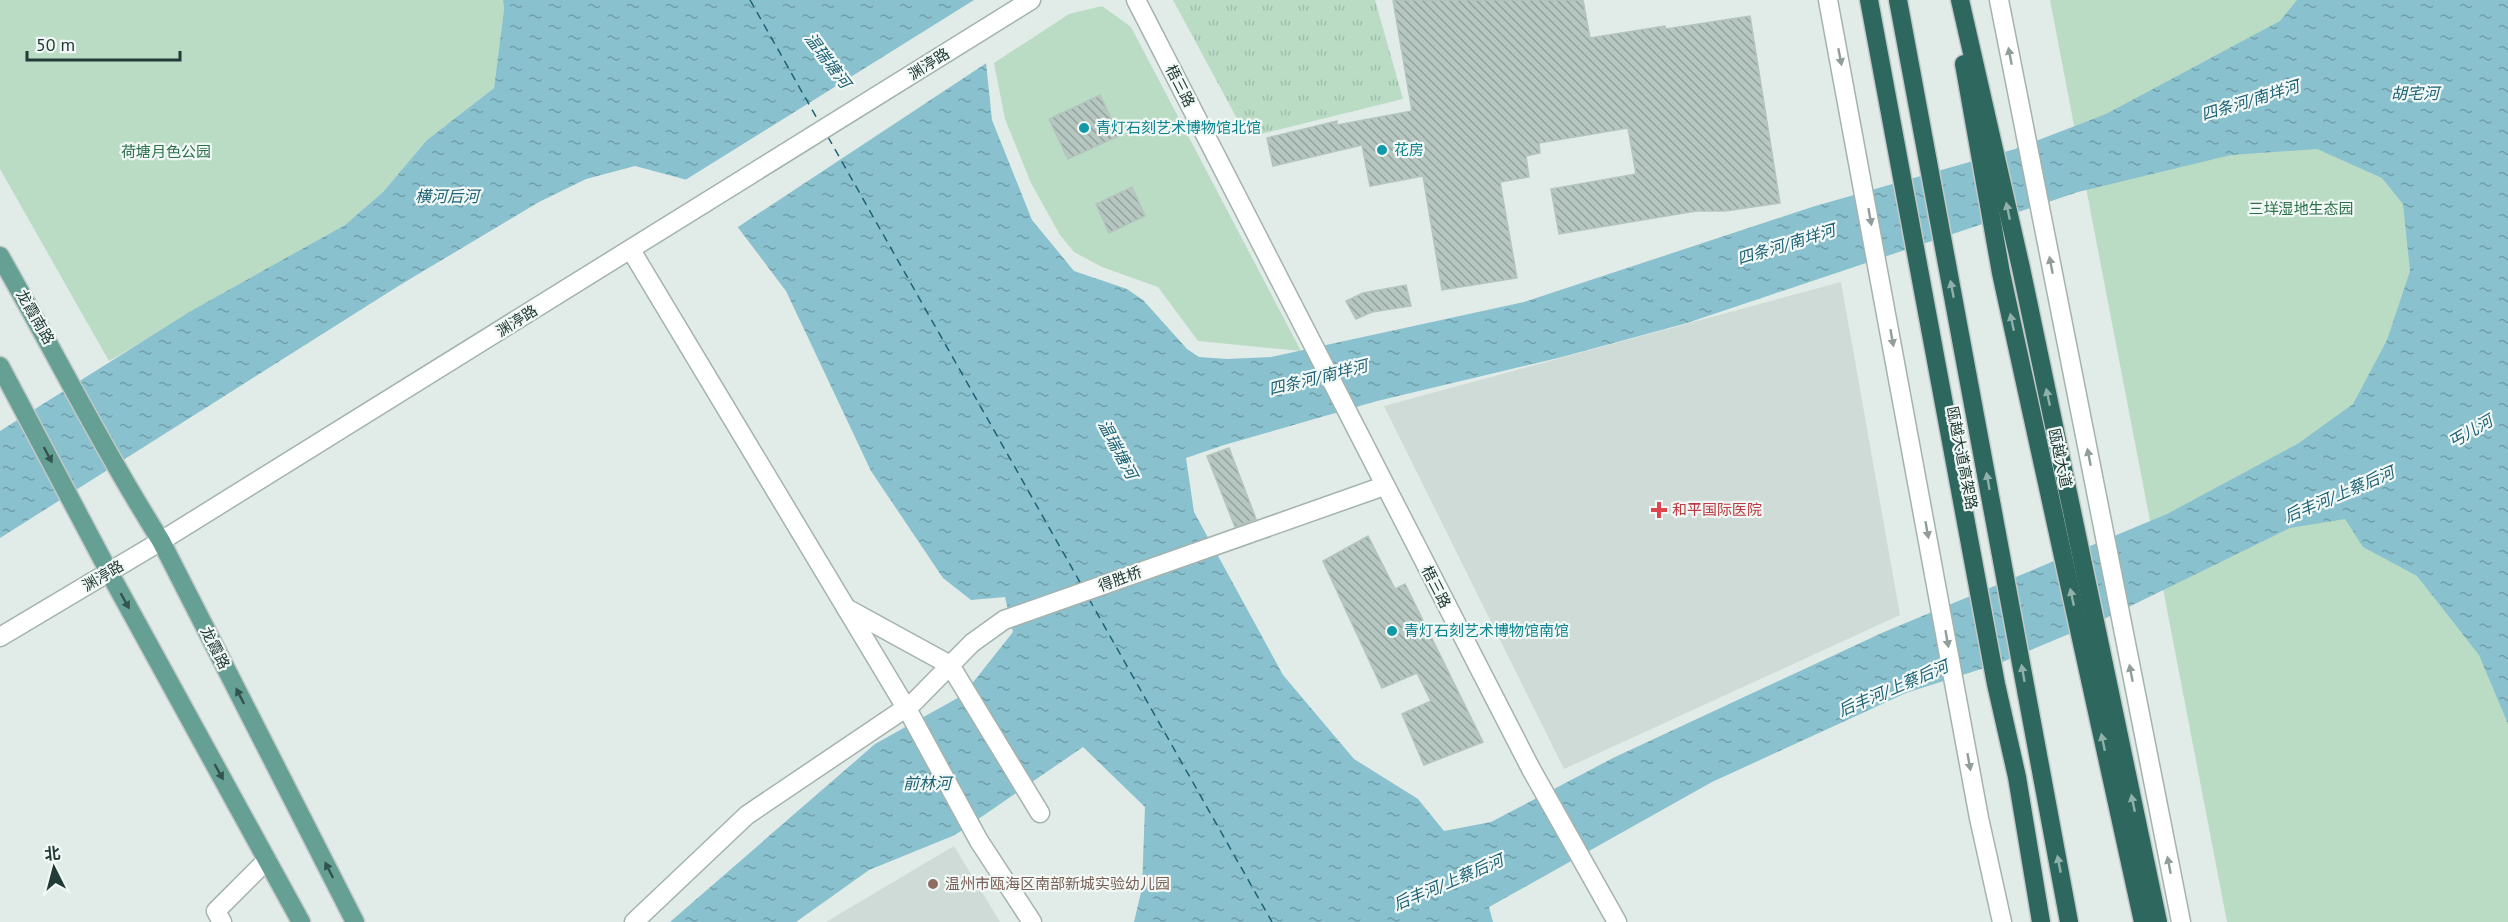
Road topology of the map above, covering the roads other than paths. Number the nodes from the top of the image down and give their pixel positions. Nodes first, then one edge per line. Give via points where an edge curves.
1 (1031, 0) edge
2 (1136, 0) edge
3 (1828, 0) edge
4 (1859, 0) edge
5 (1869, 0) edge
6 (1898, 0) edge
7 (1954, 0) edge
8 (1960, 0) edge
9 (1999, 0) edge
10 (631, 250) junction
11 (0, 256) edge
12 (0, 366) edge
13 (69, 378) joint
14 (1384, 486) junction
15 (161, 541) junction
16 (109, 572) junction
17 (845, 608) junction
18 (0, 637) edge
19 (2092, 652) junction
20 (950, 665) junction
21 (908, 712) junction
22 (1040, 813) dead end
23 (267, 860) junction
24 (222, 922) edge
25 (302, 922) edge
26 (356, 922) edge
27 (634, 922) edge
28 (1032, 922) edge
29 (1617, 922) edge
30 (2002, 922) edge
31 (2031, 922) edge
32 (2041, 922) edge
33 (2070, 922) edge
34 (2143, 922) edge
35 (2158, 922) edge
36 (2181, 922) edge

1 - 10 street, 渊渟路
2 - 14 street, 梧三路
3 -> 30 street
4 - 31 highway, 瓯越大道高架路
5 - 32 highway
33 -> 6 highway, 瓯越大道高架路
19 -> 7 highway, 瓯越大道 via 2056,523 2001,273
19 -> 8 highway via 2078,537
36 -> 9 street
10 - 15 street, 渊渟路
10 - 17 street
11 - 13 main road, 龙霞南路
12 -> 16 main road
13 - 15 main road, 龙霞路 via 126,486
14 - 20 street, 得胜桥 via 1004,620
14 - 29 street, 梧三路 via 1531,769
15 - 16 street, 渊渟路
26 -> 15 main road, 龙霞路
16 - 18 street, 渊渟路
16 -> 23 main road
17 - 20 street
17 - 21 street
34 -> 19 highway, 瓯越大道
35 -> 19 highway
20 - 21 street, 得胜桥
20 - 22 street
21 - 27 street, 得胜桥 via 747,815
21 - 28 street via 979,841
23 - 24 street via 216,911
23 - 25 main road

